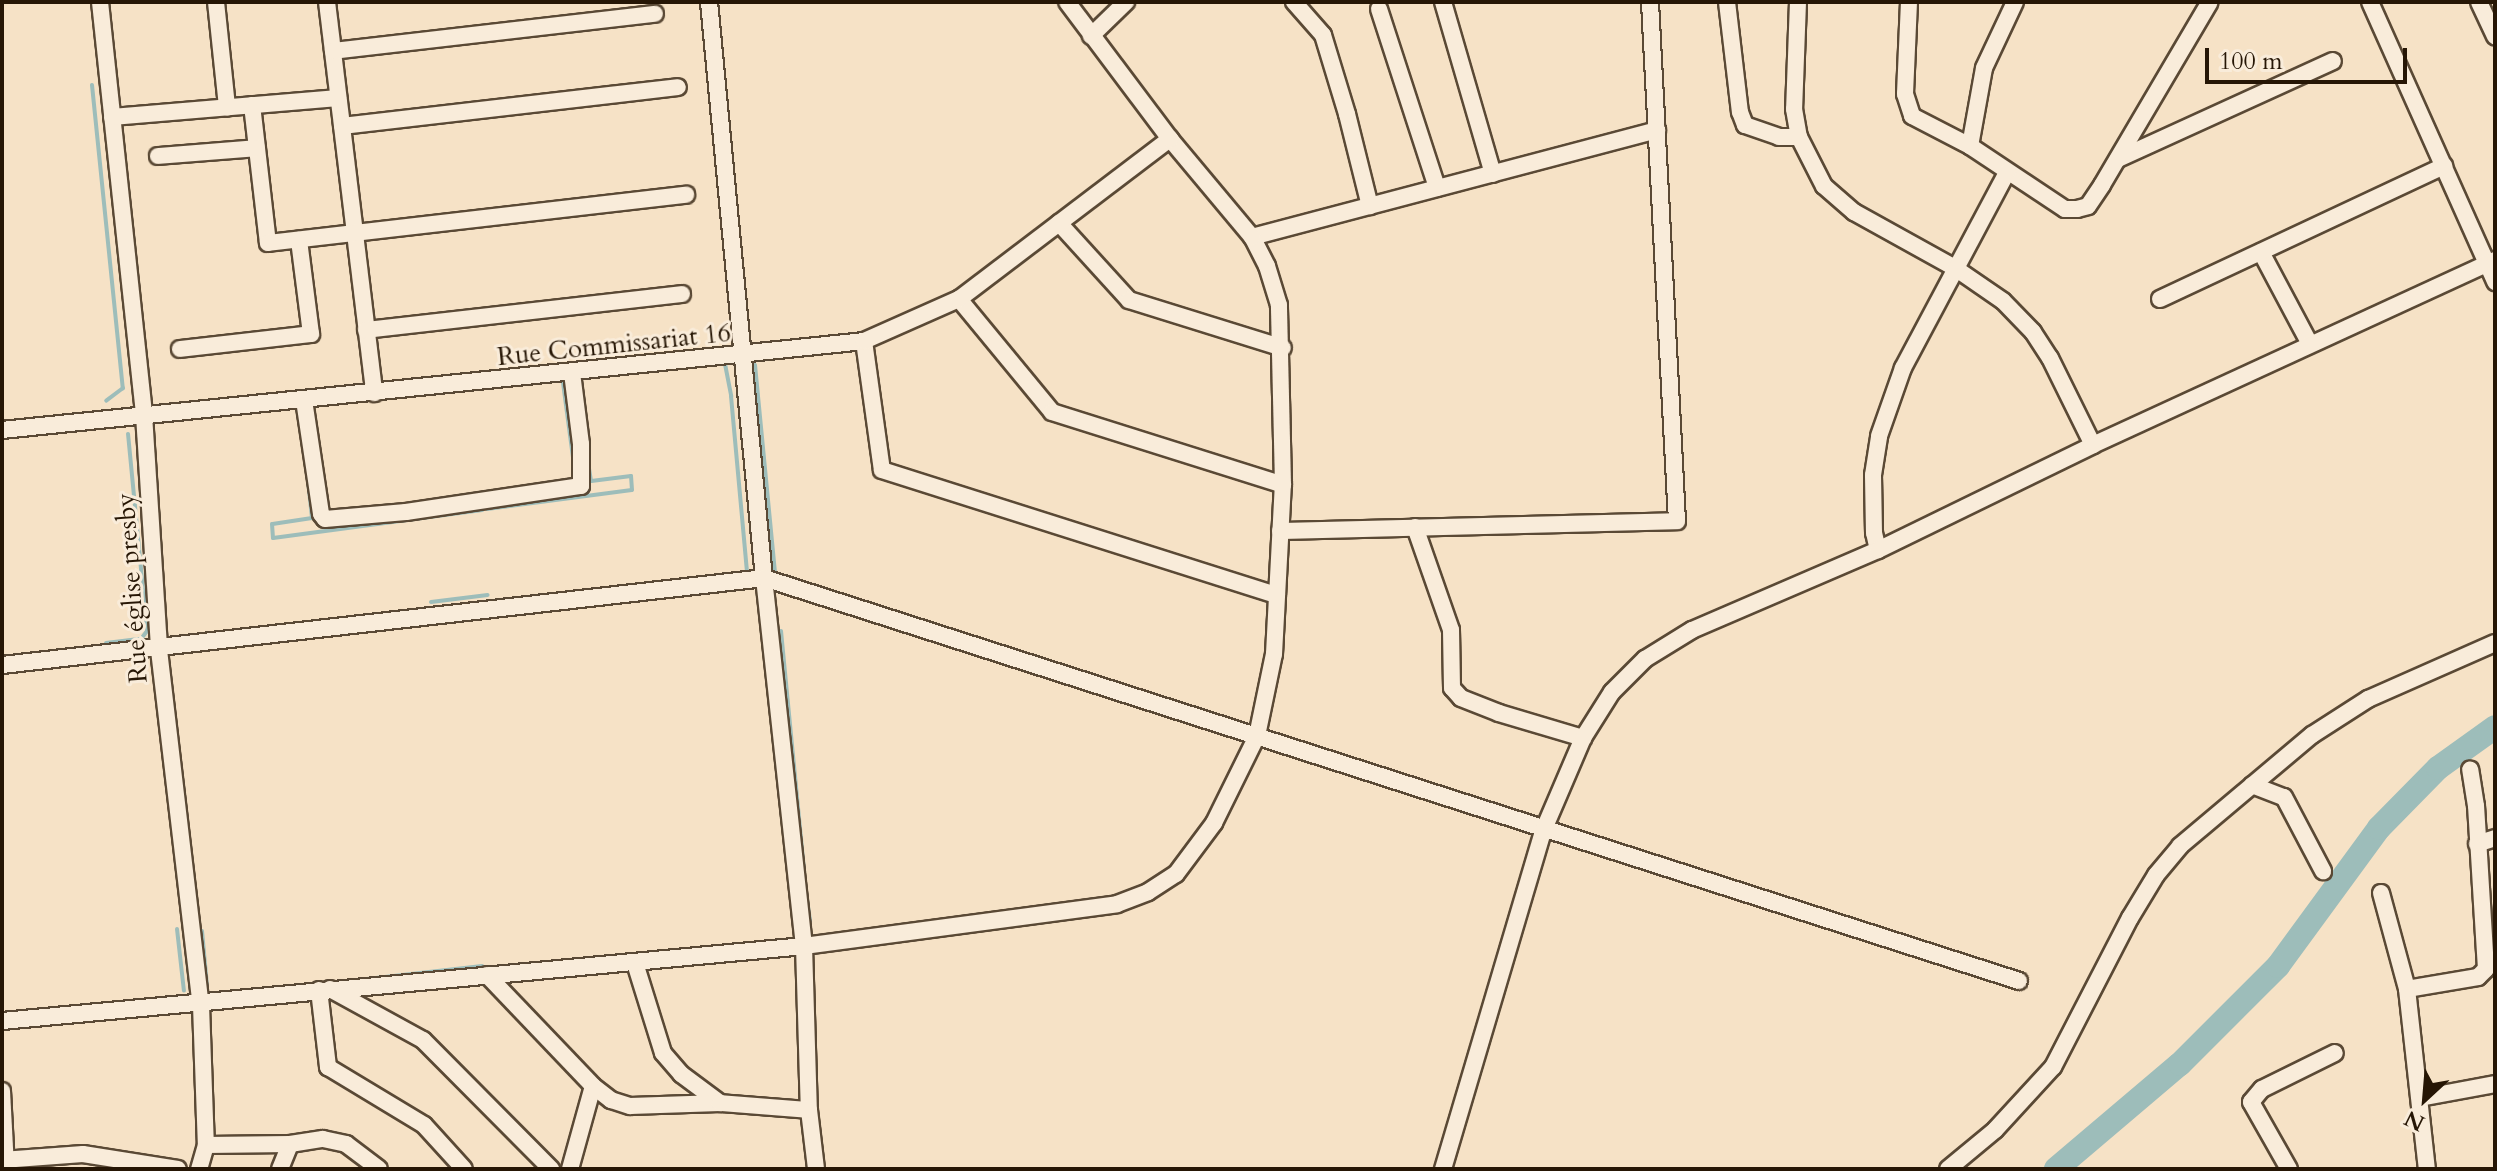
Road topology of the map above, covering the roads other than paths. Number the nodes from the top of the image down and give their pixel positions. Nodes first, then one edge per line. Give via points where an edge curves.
1 (100, 2) edge
2 (216, 2) edge
3 (327, 2) edge
4 (709, 2) edge
5 (1067, 2) edge
6 (1126, 2) edge
7 (1294, 2) edge
8 (1443, 2) edge
9 (1650, 2) edge
10 (1727, 2) edge
11 (1798, 2) edge
12 (1909, 2) edge
13 (2015, 2) edge
14 (2210, 2) edge
15 (2370, 2) edge
16 (2479, 2) edge
17 (1379, 9) dead end
18 (655, 14) dead end
19 (1091, 36) junction
20 (2495, 37) edge
21 (333, 51) junction
22 (2333, 61) dead end
23 (678, 87) dead end
24 (338, 98) junction
25 (252, 105) junction
26 (227, 107) junction
27 (112, 117) junction
28 (342, 126) junction
29 (1657, 130) junction
30 (1799, 137) junction
31 (1170, 139) junction
32 (1970, 146) junction
33 (257, 148) junction
34 (158, 156) dead end
35 (2118, 159) junction
36 (2444, 166) junction
37 (2007, 172) junction
38 (1493, 174) junction
39 (1437, 188) junction
40 (686, 195) dead end
41 (1370, 206) junction
42 (1059, 223) junction
43 (355, 233) junction
44 (1252, 237) junction
45 (299, 240) junction
46 (2261, 252) junction
47 (2491, 262) edge
48 (1955, 268) junction
49 (2495, 282) edge
50 (682, 294) dead end
51 (959, 299) junction
52 (2160, 299) dead end
53 (366, 330) junction
54 (864, 341) junction
55 (2310, 344) junction
56 (1283, 348) junction
57 (180, 349) dead end
58 (743, 356) junction
59 (572, 373) junction
60 (374, 393) junction
61 (304, 400) junction
62 (144, 415) junction
63 (2, 430) edge
64 (2093, 445) junction
65 (1283, 485) junction
66 (1415, 527) junction
67 (1280, 531) junction
68 (1878, 550) junction
69 (764, 578) junction
70 (1277, 595) junction
71 (2495, 643) edge
72 (159, 650) junction
73 (2, 665) edge
74 (1257, 736) junction
75 (1583, 738) junction
76 (2470, 769) dead end
77 (2252, 785) junction
78 (1544, 829) junction
79 (2495, 838) edge
80 (2477, 844) junction
81 (2323, 871) dead end
82 (2381, 893) dead end
83 (804, 946) junction
84 (635, 963) junction
85 (2489, 973) edge
86 (487, 975) junction
87 (2019, 981) dead end
88 (324, 989) junction
89 (2407, 989) junction
90 (201, 1005) junction
91 (2, 1021) edge
92 (2335, 1053) dead end
93 (2495, 1084) edge
94 (593, 1086) junction
95 (2, 1091) edge
96 (2420, 1098) junction
97 (720, 1103) junction
98 (809, 1110) junction
99 (290, 1144) junction
100 (206, 1145) junction
101 (5, 1163) edge
102 (178, 1169) edge
103 (199, 1169) edge
104 (280, 1169) edge
105 (379, 1169) edge
106 (464, 1169) edge
107 (551, 1169) edge
108 (570, 1169) edge
109 (816, 1169) edge
110 (1443, 1169) edge
111 (1948, 1169) edge
112 (2289, 1169) edge
113 (2427, 1169) edge

1 - 27 street, Rue église presby
2 - 26 street
3 - 21 street
4 - 58 street
5 - 19 street
6 - 19 street
7 - 41 street via 1323,35
8 - 38 street
9 - 29 street
10 - 30 street via 1745,125 1779,137
11 - 30 street via 1794,109
12 - 32 street via 1907,109 1922,123
13 - 32 street via 1984,68
14 - 35 street
15 - 36 street
16 - 20 street
17 - 39 street
18 - 21 street
19 - 31 street
21 - 24 street
22 - 35 street
23 - 28 street
24 - 25 street
24 - 28 street
25 - 26 street
25 - 33 street
26 - 27 street
27 - 62 street, Rue église presby
28 - 43 street
29 - 38 street
29 - 66 street via 1677,521
30 - 48 street via 1824,186 1854,212
31 - 42 street, Rue Commissariat 16
31 - 44 street
32 - 37 street
33 - 34 street
33 - 45 street via 268,243
35 - 37 street via 2088,206 2077,209 2065,209
36 - 46 street
36 - 47 street
37 - 48 street
38 - 39 street
39 - 41 street
40 - 43 street
41 - 44 street
42 - 51 street, Rue Commissariat 16
42 - 56 street via 1129,300
43 - 45 street
43 - 53 street
44 - 56 street via 1279,305
45 - 57 street via 311,334
46 - 52 street
46 - 55 street
47 - 49 street
47 - 55 street
48 - 64 street via 2003,301 2033,332
48 - 68 street via 1903,368 1879,436 1873,475
50 - 53 street
51 - 54 street, Rue Commissariat 16
51 - 65 street via 1052,412
53 - 60 street
54 - 58 street, Rue Commissariat 16
54 - 70 street via 882,470
55 - 64 street
56 - 65 street
58 - 59 street, Rue Commissariat 16
58 - 69 street
59 - 60 street, Rue Commissariat 16
59 - 61 street via 581,486 406,512 325,519
60 - 61 street, Rue Commissariat 16
61 - 62 street, Rue Commissariat 16
62 - 63 street, Rue Commissariat 16
62 - 72 street, Rue église presby
64 - 68 street
65 - 67 street
66 - 67 street
66 - 75 street via 1451,630 1452,688 1461,698 1499,713
67 - 70 street
68 - 75 street via 1692,630 1645,659 1612,692
69 - 72 street
69 - 74 street
69 - 83 street
70 - 74 street via 1274,654
71 - 77 street via 2368,699 2312,735
72 - 73 street
72 - 90 street, Rue église presby
74 - 78 street
74 - 83 street via 1214,823 1176,874 1148,892 1117,904
75 - 78 street
76 - 80 street
77 - 81 street via 2284,797
77 - 111 street via 2190,837 2156,875 2053,1067 1995,1130
78 - 87 street
78 - 110 street
79 - 80 street
80 - 85 street
82 - 89 street
83 - 84 street
83 - 98 street
84 - 86 street
84 - 97 street via 663,1053
85 - 89 street
86 - 88 street
86 - 94 street
88 - 90 street
88 - 106 street via 328,1067 424,1125
88 - 107 street via 423,1040
89 - 96 street
90 - 91 street
90 - 100 street, Rue église presby
92 - 112 street via 2262,1089 2251,1102
93 - 96 street
94 - 97 street via 630,1106
94 - 108 street
95 - 101 street
96 - 113 street
97 - 98 street
98 - 109 street
99 - 100 street
99 - 104 street
99 - 105 street via 323,1139 346,1144
100 - 103 street, Rue église presby
101 - 102 street via 83,1154

